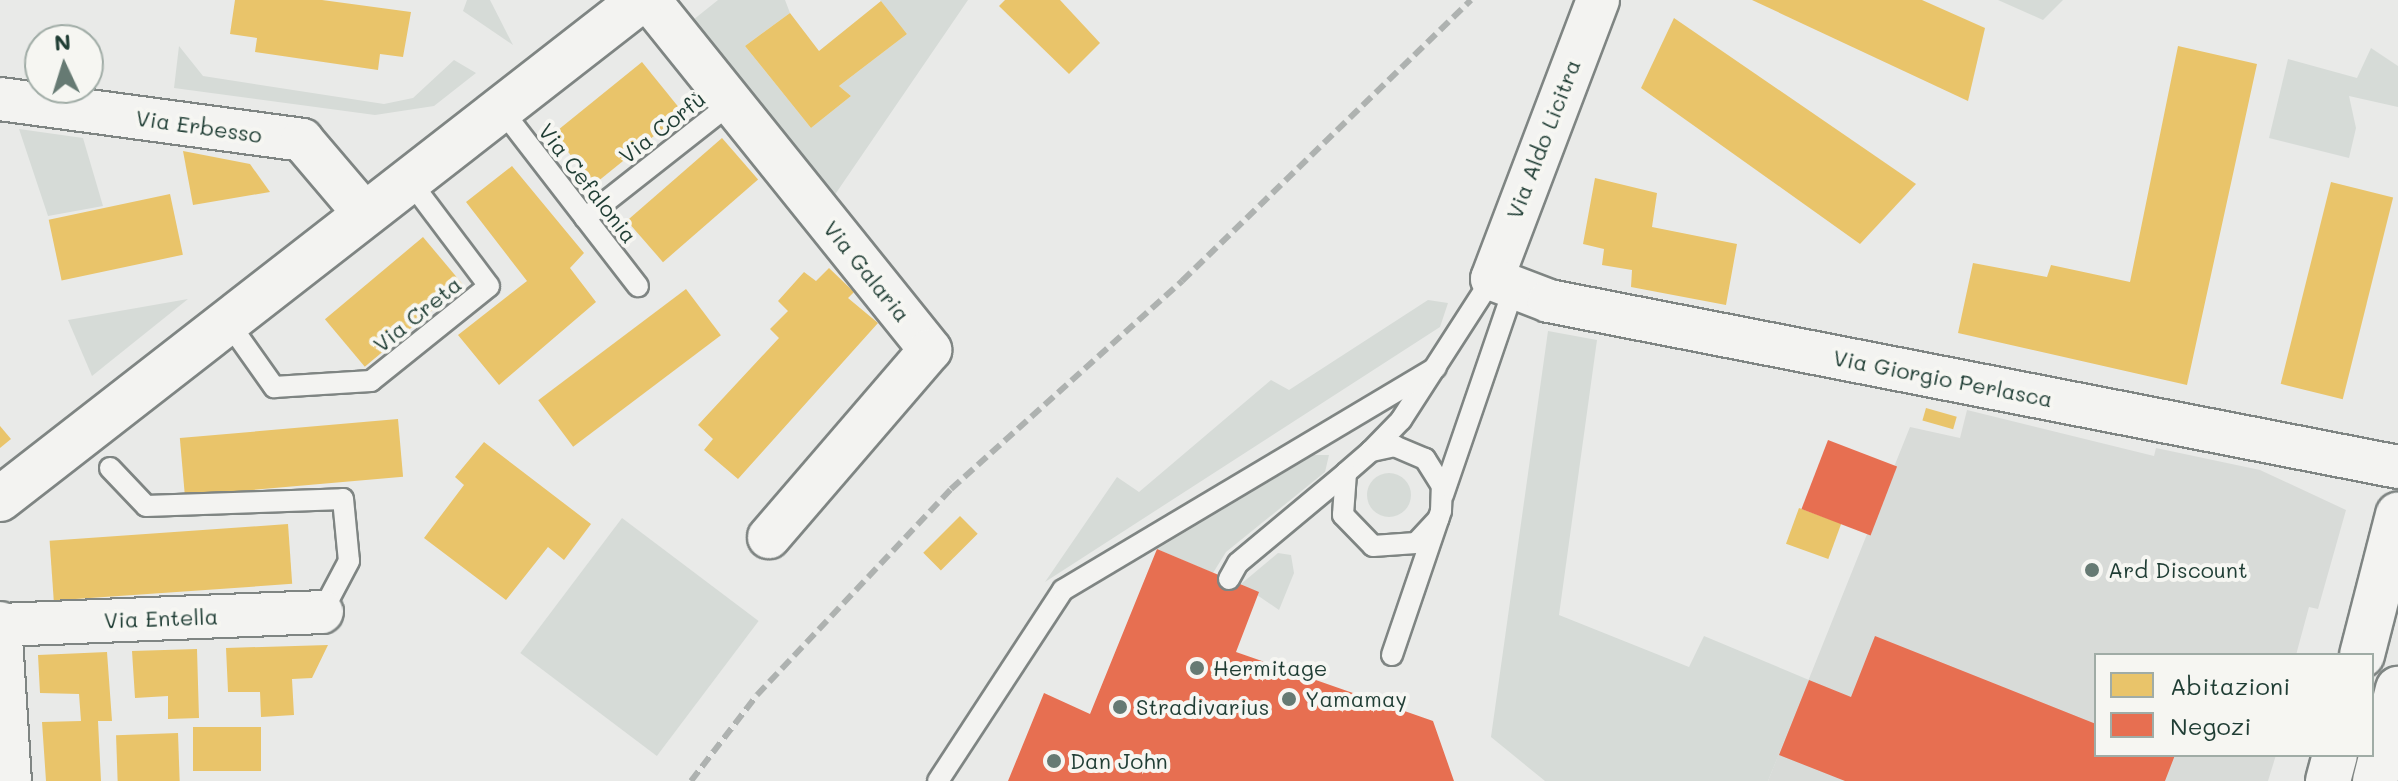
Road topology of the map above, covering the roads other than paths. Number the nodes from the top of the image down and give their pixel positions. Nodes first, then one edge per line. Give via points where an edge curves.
1 (641, 0) edge
2 (649, 0) edge
3 (1598, 0) edge
4 (0, 99) edge
5 (731, 103) junction
6 (501, 109) junction
7 (409, 180) junction
8 (365, 214) junction
9 (585, 218) junction
10 (1503, 285) junction
11 (638, 286) dead end
12 (228, 322) junction
13 (1436, 368) junction
14 (1371, 451) junction
15 (2398, 467) edge
16 (110, 468) dead end
17 (1346, 473) junction
18 (1443, 495) junction
19 (0, 499) edge
20 (2398, 515) edge
21 (1438, 519) junction
22 (769, 537) dead end
23 (1229, 579) dead end
24 (322, 612) joint
25 (0, 624) edge
26 (2363, 653) edge
27 (1392, 655) dead end
28 (2398, 689) edge
29 (2334, 757) edge
30 (10, 781) edge
31 (938, 781) edge
32 (2328, 781) edge
33 (2375, 781) edge

1 - 6 street
2 - 5 street, Via Galaria
3 - 10 street, Via Aldo Licitra
4 - 8 street, Via Erbesso via 302,140
5 - 9 lane, Via Corfù
5 - 22 street, Via Galaria via 930,350
6 - 7 street
6 - 9 lane, Via Cefalonia
7 - 8 street
7 - 12 lane, Via Creta via 489,286 371,381 274,387
8 - 12 street
9 - 11 lane, Via Cefalonia
10 - 13 lane
10 - 15 street, Via Giorgio Perlasca
10 - 18 lane
12 - 19 street
13 - 14 lane
13 - 31 lane via 1063,590
14 - 17 lane
14 - 18 lane via 1395,446 1418,454 1435,471
16 - 24 lane via 146,506 343,499 349,561
17 - 21 lane via 1343,515 1373,546 1416,543
17 - 23 lane via 1238,563
18 - 21 lane
20 - 26 street
21 - 27 lane
24 - 25 street, Via Entella
25 - 30 street
28 - 33 street
29 - 32 street

